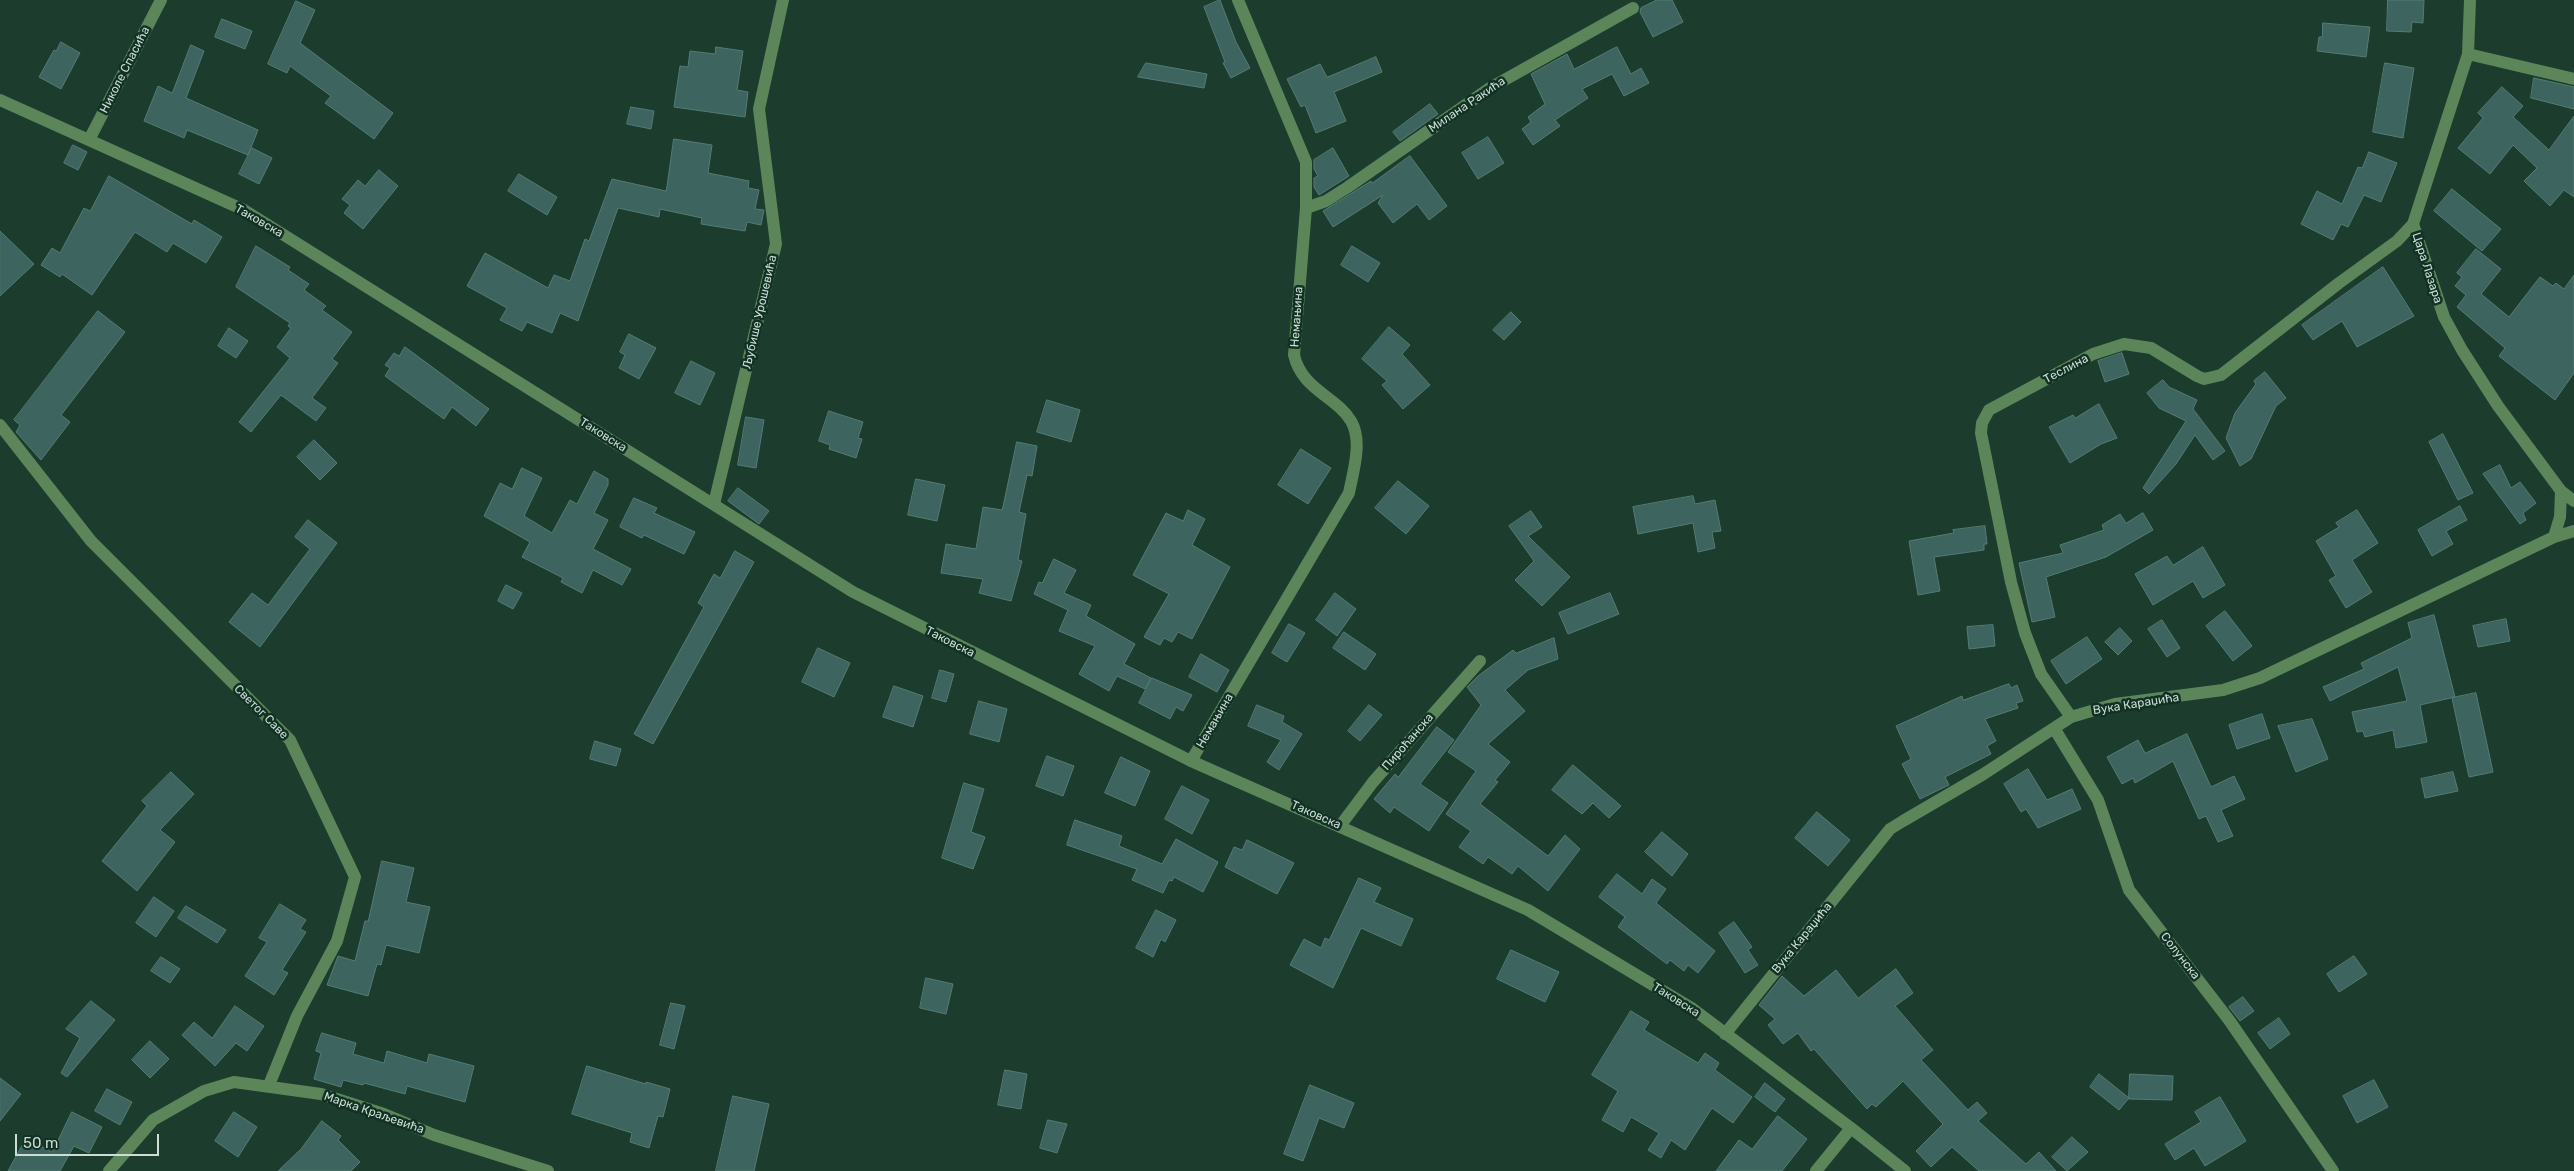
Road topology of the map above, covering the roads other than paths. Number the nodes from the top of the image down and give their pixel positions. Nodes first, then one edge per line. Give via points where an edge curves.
1 (161, 0) edge
2 (783, 0) edge
3 (1238, 0) edge
4 (2470, 0) edge
5 (1633, 8) dead end
6 (2468, 54) junction
7 (2574, 79) edge
8 (2, 105) edge
9 (89, 140) junction
10 (1306, 208) junction
11 (2413, 224) junction
12 (0, 425) edge
13 (2561, 491) junction
14 (2574, 501) edge
15 (714, 504) junction
16 (2574, 531) edge
17 (2554, 537) junction
18 (1480, 661) dead end
19 (2071, 717) junction
20 (2054, 728) junction
21 (1191, 761) junction
22 (1340, 826) junction
23 (1725, 1034) junction
24 (269, 1086) junction
25 (1851, 1128) junction
26 (108, 1171) edge
27 (548, 1171) edge
28 (1816, 1171) edge
29 (1905, 1171) edge
30 (2333, 1171) edge

1 - 9 street, Николе Спасића
2 - 15 street, Љубише Урошевића via 759,109 776,244
3 - 10 street, Немањина via 1306,162
4 - 6 street, Цара Лазара
5 - 10 street, Милана Ракића via 1490,88 1348,187 1326,201
6 - 7 street
6 - 11 street, Цара Лазара
8 - 9 street, Таковска
9 - 15 street, Таковска via 244,210
10 - 21 street, Немањина via 1294,355 1296,364 1314,387 1352,422 1355,463 1349,492
11 - 13 street, Цара Лазара via 2444,317 2462,350 2498,406
11 - 19 street, Теслина via 2397,241 2339,282 2222,375 2204,379 2151,348 2124,344 2093,354 1989,410 1984,416 1981,433 2011,582 2025,633 2041,674
12 - 24 street, Светог Саве via 91,541 290,740 355,877 336,941 297,1016
13 - 14 street, Цара Лазара
13 - 17 street via 2560,517
15 - 21 street, Таковска via 852,592
16 - 17 street, Вука Караџића
17 - 19 street, Вука Караџића via 2260,678 2223,690 2116,704
18 - 22 street, Пироћанска via 1373,782
19 - 20 street, Вука Караџића
20 - 23 street, Вука Караџића via 1890,829
20 - 30 street, Солунска via 2098,800 2129,890 2229,1020
21 - 22 street, Таковска
22 - 23 street, Таковска via 1528,910 1694,1010
23 - 25 street, Таковска
24 - 26 street, Марка Краљевића via 234,1082 204,1091 152,1120
24 - 27 street, Марка Краљевића via 321,1094
25 - 28 street
25 - 29 street, Таковска

